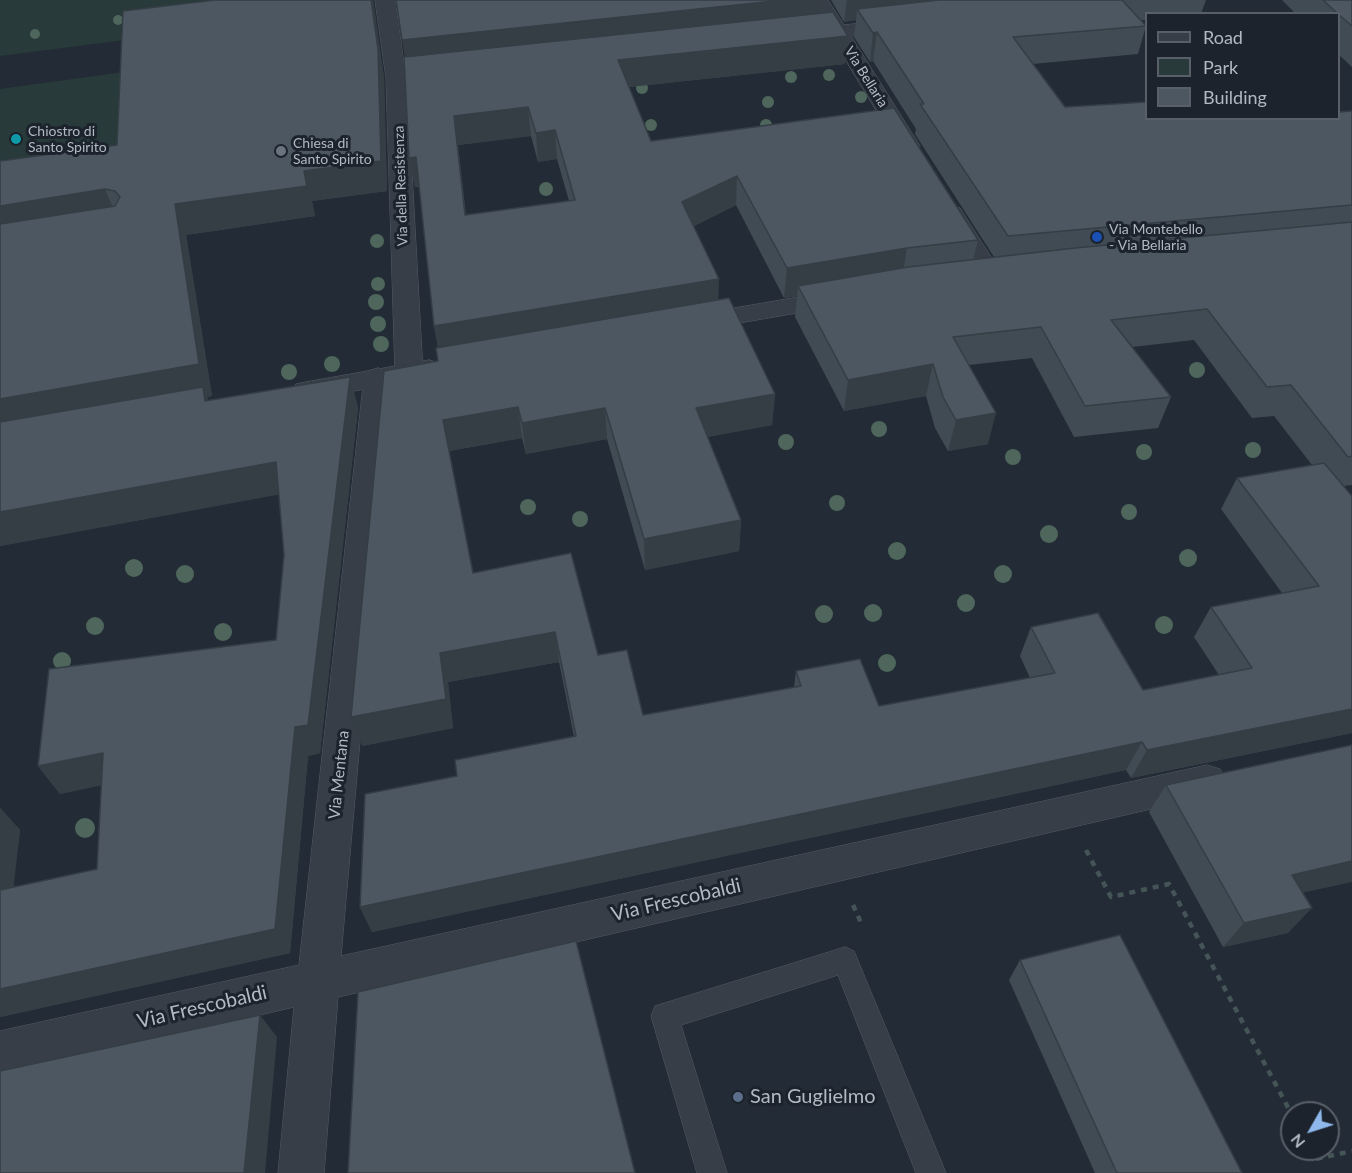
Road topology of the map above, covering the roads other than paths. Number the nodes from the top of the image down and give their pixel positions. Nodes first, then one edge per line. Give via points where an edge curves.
1 (385, 0) edge
2 (818, 0) edge
3 (918, 23) edge
4 (838, 32) junction
5 (780, 38) edge
6 (466, 71) edge
7 (396, 78) junction
8 (920, 163) edge
9 (939, 193) edge
10 (990, 277) edge
11 (868, 294) edge
12 (671, 327) edge
13 (453, 365) edge
14 (394, 375) junction
15 (280, 395) edge
16 (1238, 774) edge
17 (318, 981) junction
18 (0, 1053) edge
19 (301, 1173) edge
20 (712, 1173) edge
21 (931, 1173) edge

1 - 7 street, Via della Resistenza
2 - 4 street, Via Bellaria
3 - 4 street
4 - 5 street
4 - 8 street, Via Bellaria
6 - 7 street
7 - 14 street, Via della Resistenza
9 - 10 street
11 - 12 street
13 - 14 street
14 - 15 street
14 - 17 street, Via Mentana
16 - 17 street, Via Frescobaldi
17 - 18 street, Via Frescobaldi
17 - 19 street, Via Mentana
20 - 21 lane via 665,1016 845,960

